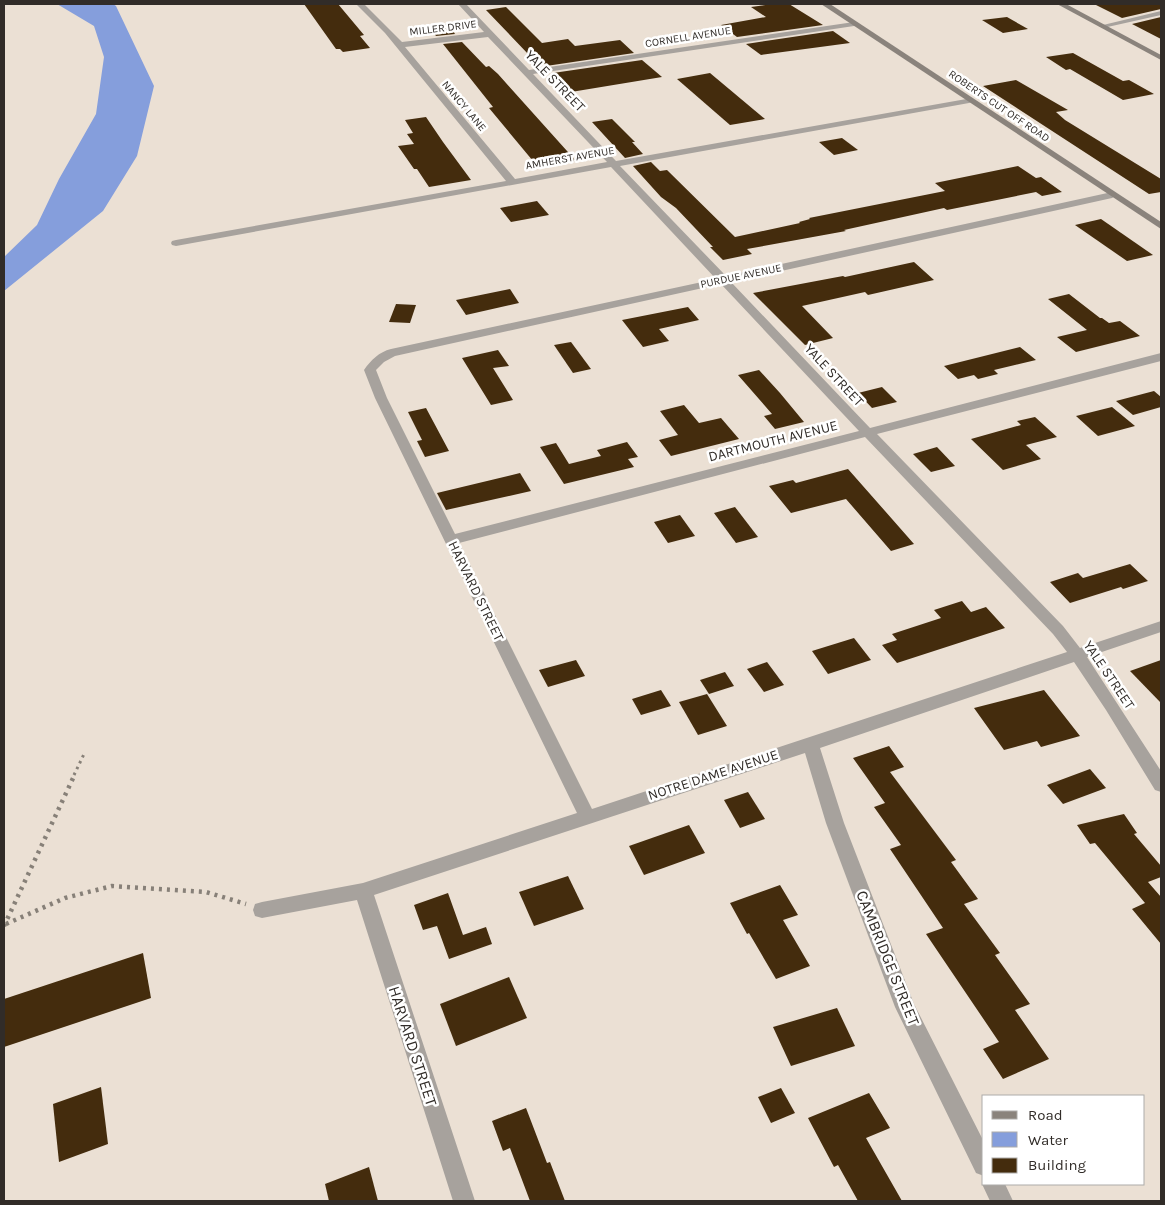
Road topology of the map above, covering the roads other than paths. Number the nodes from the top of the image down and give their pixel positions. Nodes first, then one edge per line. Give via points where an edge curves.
1 (360, 4) edge
2 (462, 4) edge
3 (824, 4) edge
4 (1061, 4) edge
5 (1161, 13) edge
6 (854, 24) junction
7 (1103, 26) junction
8 (489, 34) junction
9 (399, 45) junction
10 (1161, 58) edge
11 (526, 73) junction
12 (969, 100) junction
13 (612, 163) junction
14 (511, 181) junction
15 (1112, 195) junction
16 (1161, 226) edge
17 (176, 243) dead end
18 (724, 280) junction
19 (1161, 357) edge
20 (374, 364) joint
21 (868, 433) junction
22 (451, 540) junction
23 (1161, 626) edge
24 (1077, 654) junction
25 (810, 743) junction
26 (1161, 785) edge
27 (587, 816) junction
28 (363, 891) junction
29 (262, 910) road end
30 (982, 1161) edge
31 (994, 1185) edge
32 (464, 1201) edge
33 (1002, 1201) edge

1 - 9 street, NANCY LANE
2 - 8 street, YALE STREET
3 - 6 street, ROBERTS CUT OFF ROAD
4 - 7 street
5 - 7 street
6 - 11 street, CORNELL AVENUE
6 - 12 street, ROBERTS CUT OFF ROAD
7 - 10 street
8 - 9 street, MILLER DRIVE
8 - 11 street, YALE STREET
9 - 14 street, NANCY LANE
11 - 13 street, YALE STREET
12 - 13 street, AMHERST AVENUE
12 - 15 street, ROBERTS CUT OFF ROAD
13 - 14 street, AMHERST AVENUE
13 - 18 street, YALE STREET
14 - 17 street, AMHERST AVENUE
15 - 16 street, ROBERTS CUT OFF ROAD
15 - 18 street, PURDUE AVENUE
18 - 20 street, PURDUE AVENUE via 391,353
18 - 21 street, YALE STREET
19 - 21 street, DARTMOUTH AVENUE
20 - 22 street, HARVARD STREET via 370,370 381,398
21 - 22 street, DARTMOUTH AVENUE
21 - 24 street, YALE STREET via 1058,630
22 - 27 street, HARVARD STREET
23 - 24 street, NOTRE DAME AVENUE
24 - 25 street, NOTRE DAME AVENUE
24 - 26 street, YALE STREET
25 - 27 street, NOTRE DAME AVENUE
25 - 30 street, CAMBRIDGE STREET via 835,823 905,1007
27 - 28 street, NOTRE DAME AVENUE
28 - 29 street, NOTRE DAME AVENUE
28 - 32 street, HARVARD STREET
31 - 33 street

